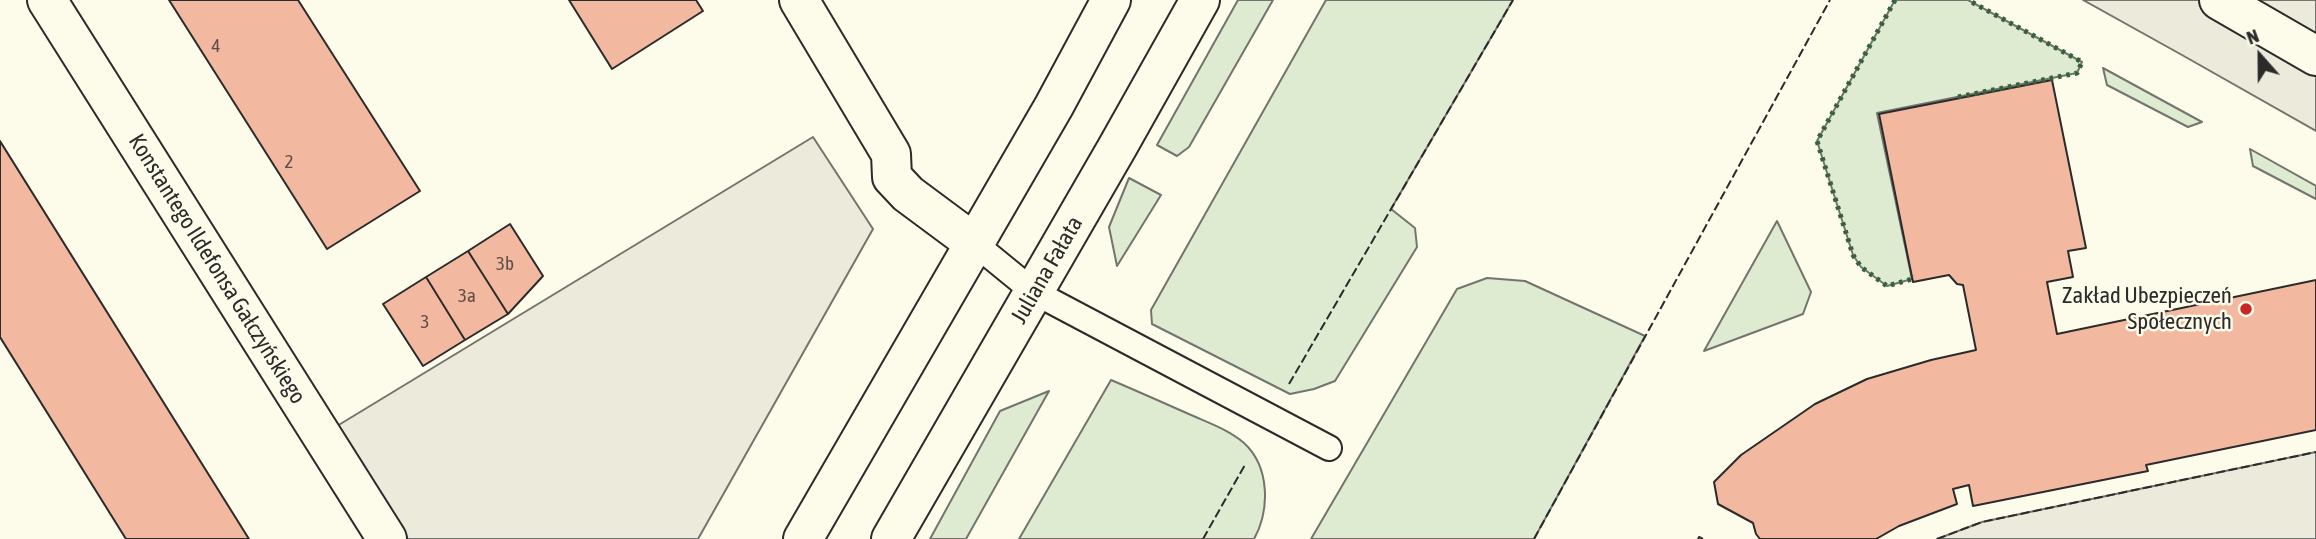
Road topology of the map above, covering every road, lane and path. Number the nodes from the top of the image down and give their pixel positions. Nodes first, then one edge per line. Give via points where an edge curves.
1 (47, 0) edge
2 (799, 0) edge
3 (1111, 0) edge
4 (1200, 0) edge
5 (2218, 0) edge
6 (2316, 56) edge
7 (974, 243) junction
8 (1034, 292) junction
9 (1329, 448) dead end
10 (387, 539) edge
11 (803, 539) edge
12 (891, 539) edge

1 - 10 street, Konstantego Ildefonsa Gałczyńskiego
2 - 7 street via 891,154 892,177
3 - 7 street
4 - 8 street, Juliana Fałata
5 - 6 street
7 - 8 lane
7 - 11 street
8 - 9 lane
8 - 12 street, Juliana Fałata

